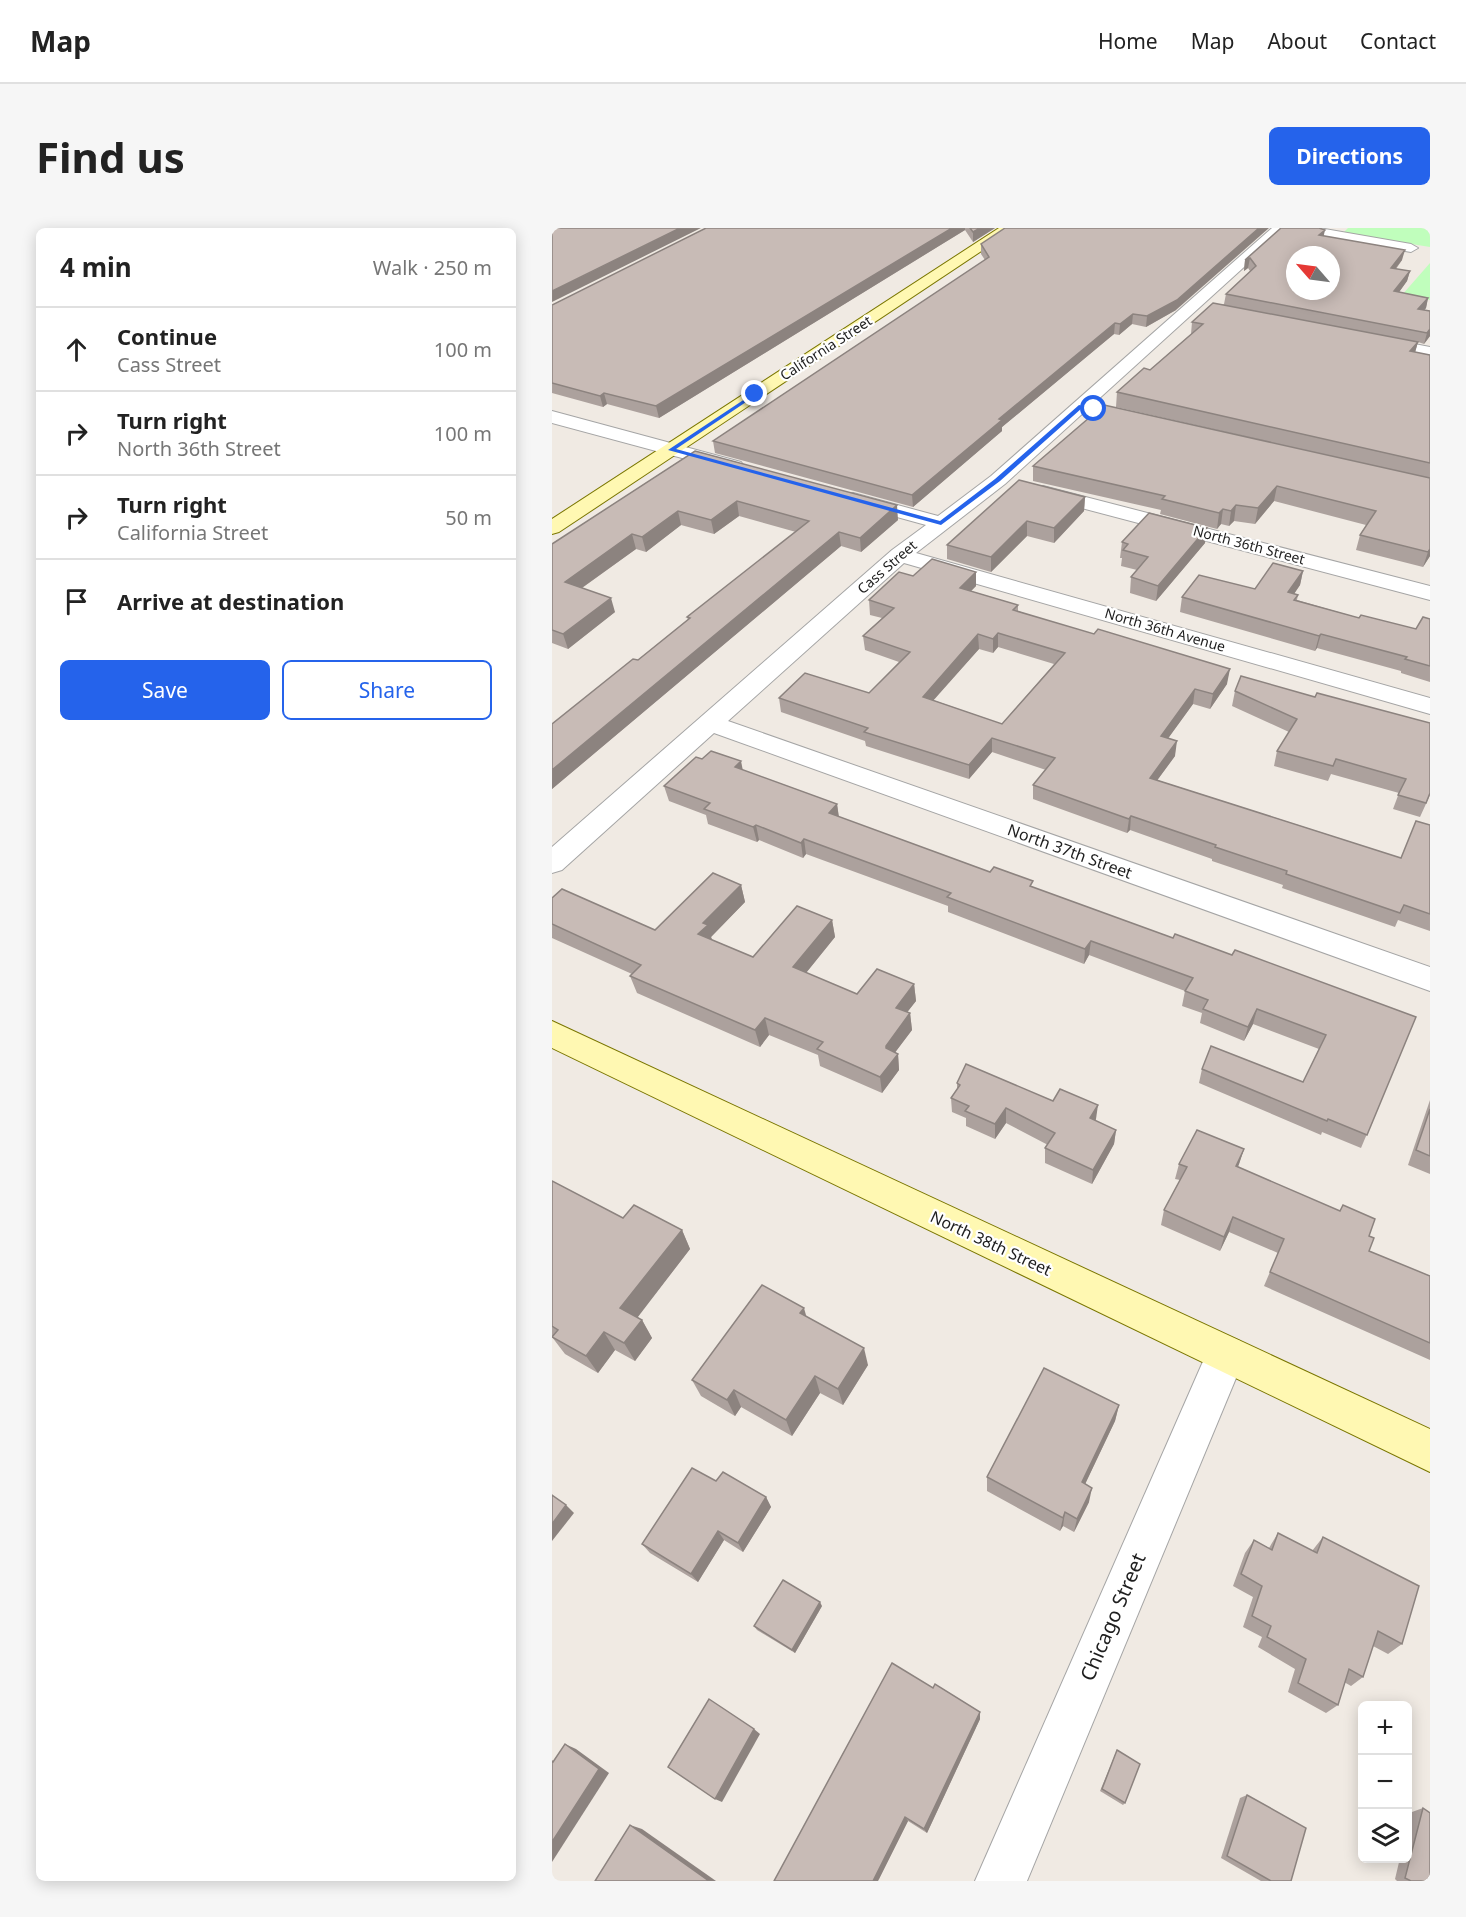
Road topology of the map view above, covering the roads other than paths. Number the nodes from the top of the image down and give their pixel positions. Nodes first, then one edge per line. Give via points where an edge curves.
1 (1009, 228) edge
2 (1280, 228) edge
3 (1294, 228) edge
4 (1411, 248) dead end
5 (1193, 306) junction
6 (1213, 310) edge
7 (1361, 339) edge
8 (1430, 352) edge
9 (1080, 406) junction
10 (1105, 412) edge
11 (552, 417) edge
12 (671, 450) junction
13 (757, 473) edge
14 (998, 480) junction
15 (832, 493) edge
16 (941, 523) junction
17 (552, 528) edge
18 (900, 555) junction
19 (1430, 592) edge
20 (1430, 706) edge
21 (710, 723) junction
22 (552, 864) edge
23 (1430, 979) edge
24 (552, 1034) edge
25 (1226, 1354) junction
26 (1430, 1451) edge
27 (1001, 1881) edge

1 - 12 street, California Street
2 - 5 street, Cass Street
3 - 4 street
5 - 6 street
5 - 9 street, Cass Street
7 - 8 street
9 - 10 street
9 - 14 street, Cass Street
11 - 12 street
12 - 13 street
12 - 17 street, California Street
14 - 16 street, Cass Street
14 - 19 street, North 36th Street
15 - 16 street
16 - 18 street, Cass Street
18 - 20 street, North 36th Avenue
18 - 21 street, Cass Street
21 - 22 street, Cass Street
21 - 23 street, North 37th Street
24 - 25 street, North 38th Street
25 - 26 street, North 38th Street
25 - 27 street, Chicago Street

